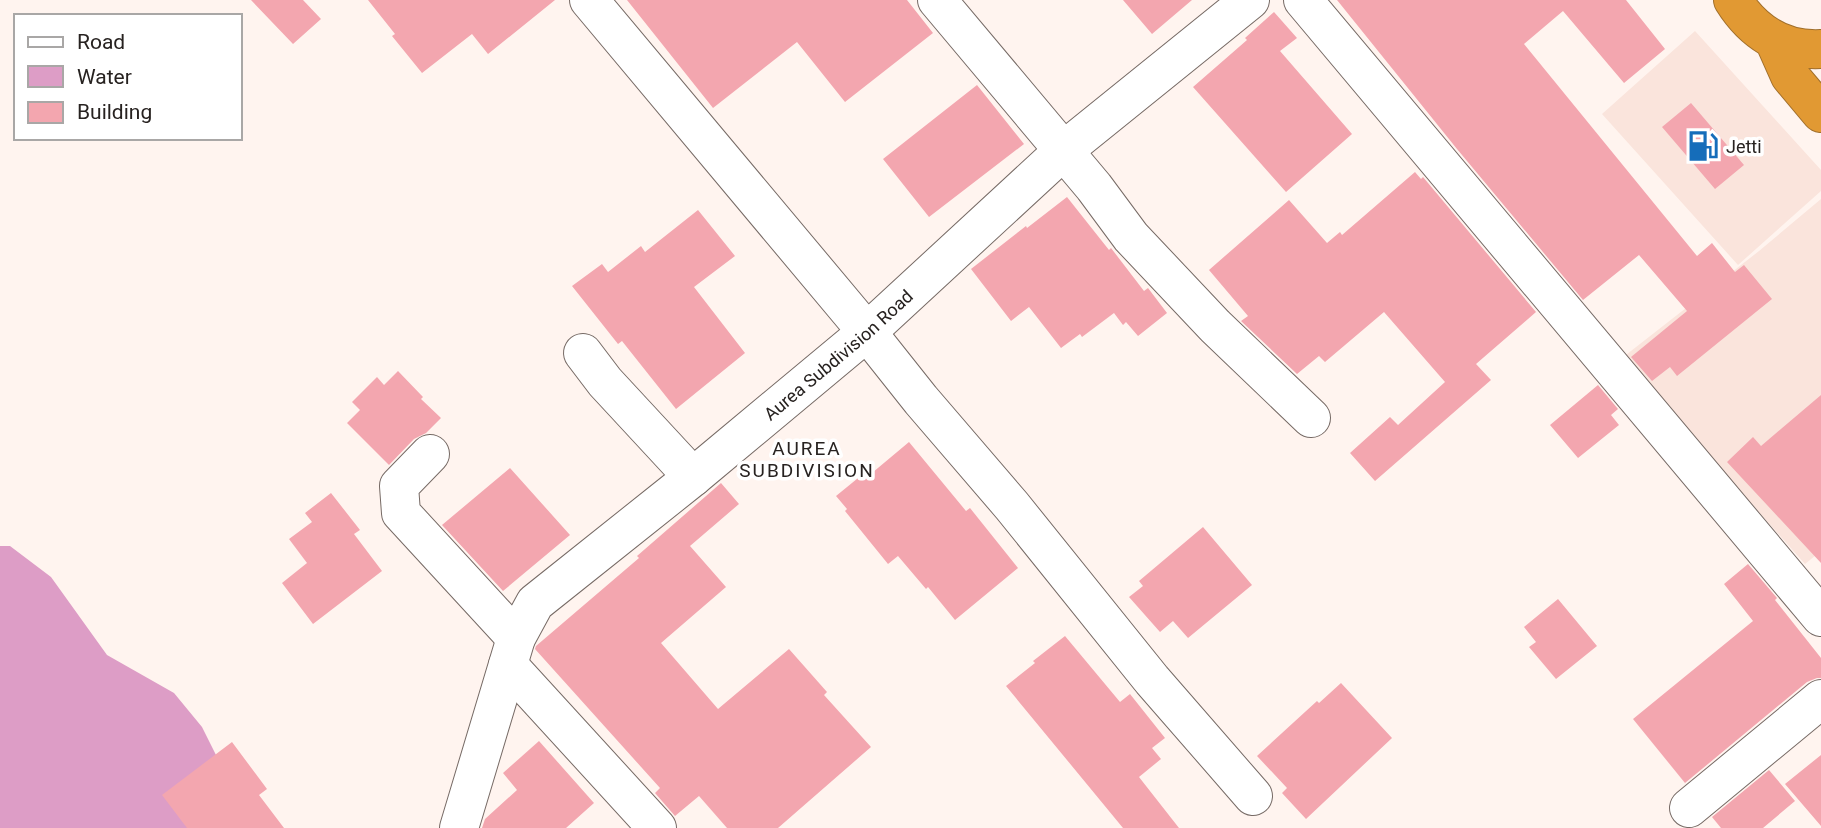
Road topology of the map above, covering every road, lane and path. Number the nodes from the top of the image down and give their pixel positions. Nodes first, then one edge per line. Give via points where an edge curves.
1 (589, 0) edge
2 (937, 0) edge
3 (1251, 0) edge
4 (1303, 0) edge
5 (1733, 0) edge
6 (1774, 40) junction
7 (1821, 49) edge
8 (1821, 113) edge
9 (1063, 151) junction
10 (867, 332) junction
11 (583, 353) dead end
12 (1311, 418) dead end
13 (430, 454) dead end
14 (693, 477) junction
15 (1821, 617) edge
16 (512, 652) junction
17 (1821, 699) edge
18 (1253, 796) dead end
19 (1689, 808) dead end
20 (459, 828) edge
21 (657, 828) edge

1 - 10 street
2 - 9 street
3 - 9 street, Aurea Subdivision Road
4 - 15 street
5 - 6 highway via 1757,30
6 - 7 highway
6 - 8 highway via 1790,76
9 - 10 street, Aurea Subdivision Road
9 - 12 street via 1152,261
10 - 14 street, Aurea Subdivision Road
10 - 18 street
11 - 14 street
13 - 16 street via 399,486 401,513
14 - 16 street, Aurea Subdivision Road via 535,603
16 - 20 street, Aurea Subdivision Road
16 - 21 street
17 - 19 street

